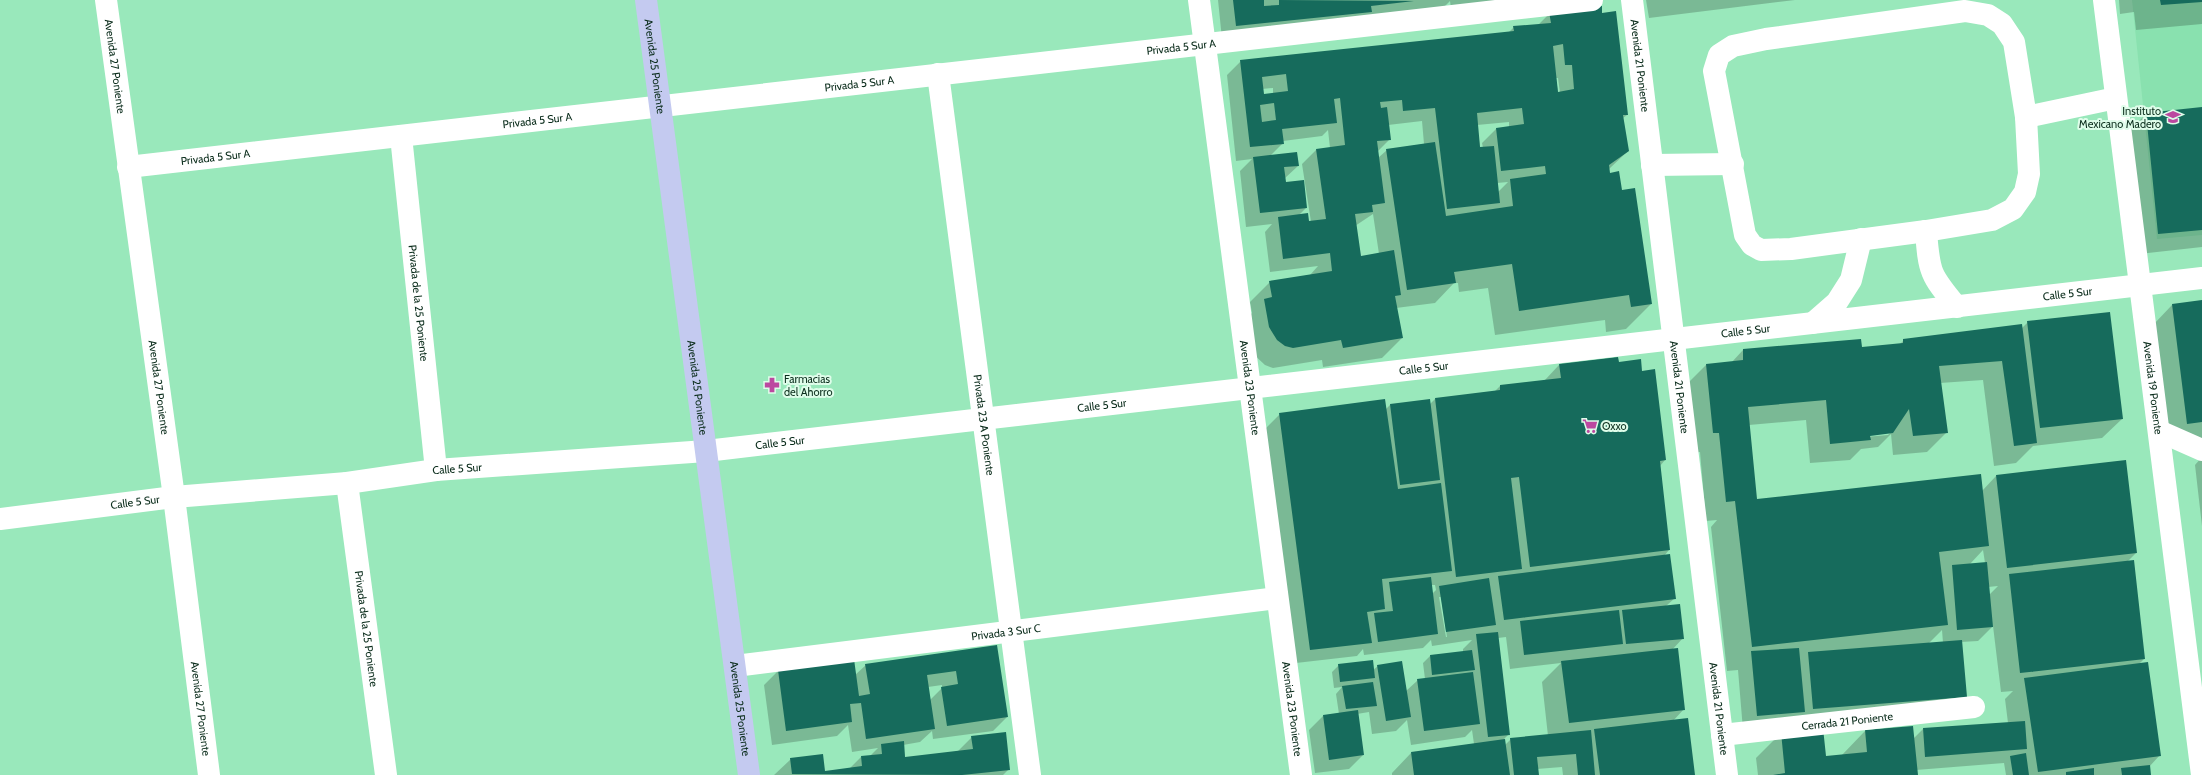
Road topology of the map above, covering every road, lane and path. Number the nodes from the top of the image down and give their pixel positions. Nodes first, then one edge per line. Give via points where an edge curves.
1 (106, 0) edge
2 (646, 0) edge
3 (1199, 0) edge
4 (1592, 0) edge
5 (1632, 0) edge
6 (2104, 0) edge
7 (1205, 44) junction
8 (938, 74) junction
9 (2116, 98) junction
10 (660, 106) junction
11 (2026, 117) junction
12 (401, 136) junction
13 (1733, 164) junction
14 (1652, 165) junction
15 (128, 167) junction
16 (1926, 231) junction
17 (1861, 239) junction
18 (2202, 278) edge
19 (2141, 285) junction
20 (1957, 307) junction
21 (1813, 323) junction
22 (1674, 339) junction
23 (1250, 388) junction
24 (984, 419) junction
25 (2159, 431) junction
26 (2202, 450) edge
27 (706, 451) junction
28 (436, 470) junction
29 (347, 483) junction
30 (174, 497) junction
31 (0, 519) edge
32 (1277, 598) junction
33 (1011, 632) junction
34 (735, 666) junction
35 (1974, 707) dead end
36 (1722, 735) junction
37 (209, 775) edge
38 (386, 775) edge
39 (749, 775) edge
40 (1030, 775) edge
41 (1301, 775) edge
42 (1727, 775) edge
43 (2202, 775) edge

1 - 15 street, Avenida 27 Poniente
2 - 10 main road, Avenida 25 Poniente
3 - 7 street, Avenida 23 Poniente
4 - 7 street, Privada 5 Sur A
5 - 14 street, Avenida 21 Poniente
6 - 9 street, Avenida 19 Poniente
7 - 8 street, Privada 5 Sur A
7 - 23 street, Avenida 23 Poniente
8 - 10 street, Privada 5 Sur A
8 - 24 street, Privada 23 A Poniente
9 - 11 street
9 - 19 street, Avenida 19 Poniente
10 - 12 street, Privada 5 Sur A
10 - 27 main road, Avenida 25 Poniente
11 - 13 street via 2014,42 2002,24 1988,15 1965,11 1766,39 1733,46 1719,55 1714,71
11 - 16 street via 2029,174 2025,192 2013,209 1992,220
12 - 15 street, Privada 5 Sur A
12 - 28 street, Privada de la 25 Poniente
13 - 14 street
13 - 17 street via 1745,235 1752,245 1761,250 1791,249
14 - 22 street, Avenida 21 Poniente
15 - 30 street, Avenida 27 Poniente
16 - 17 street
16 - 20 street via 1928,264 1936,282
17 - 21 street via 1851,280 1837,302
18 - 19 street, Calle 5 Sur
19 - 20 street, Calle 5 Sur
19 - 25 street, Avenida 19 Poniente
20 - 21 street, Calle 5 Sur
21 - 22 street, Calle 5 Sur
22 - 23 street, Calle 5 Sur
22 - 36 street, Avenida 21 Poniente
23 - 24 street, Calle 5 Sur
23 - 32 street, Avenida 23 Poniente
24 - 27 street, Calle 5 Sur
24 - 33 street, Privada 23 A Poniente
25 - 26 street
25 - 43 street, Avenida 19 Poniente
27 - 28 street, Calle 5 Sur
27 - 34 main road, Avenida 25 Poniente
28 - 29 street, Calle 5 Sur
29 - 30 street, Calle 5 Sur
29 - 38 street, Privada de la 25 Poniente
30 - 31 street, Calle 5 Sur
30 - 37 street, Avenida 27 Poniente
32 - 33 street, Privada 3 Sur C
32 - 41 street, Avenida 23 Poniente
33 - 34 street, Privada 3 Sur C
33 - 40 street, Privada 23 A Poniente
34 - 39 main road, Avenida 25 Poniente
35 - 36 street, Cerrada 21 Poniente
36 - 42 street, Avenida 21 Poniente

